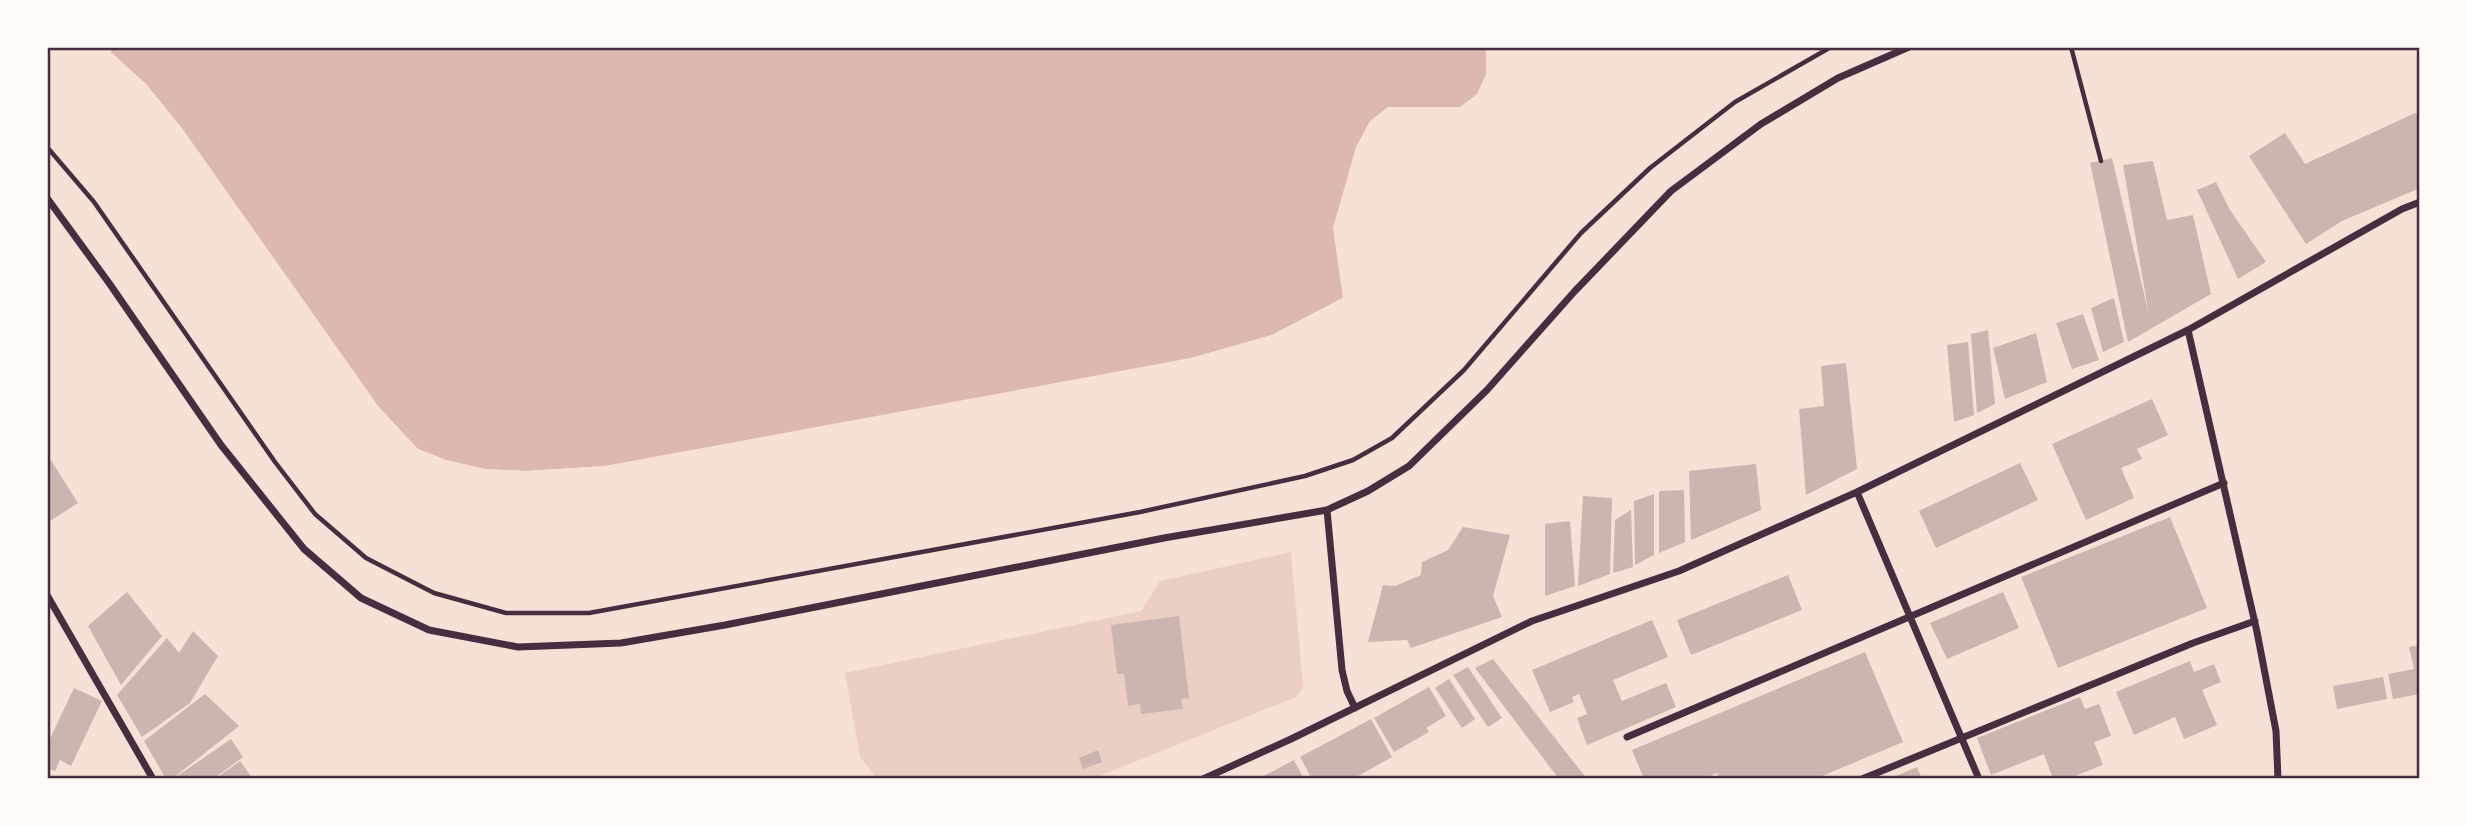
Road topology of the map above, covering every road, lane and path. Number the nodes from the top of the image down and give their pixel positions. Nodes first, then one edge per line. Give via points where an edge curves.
1 (1831, 47) edge
2 (1909, 47) edge
3 (2071, 47) edge
4 (47, 147) edge
5 (2101, 161) dead end
6 (47, 198) edge
7 (2420, 202) edge
8 (2188, 330) junction
9 (2224, 483) junction
10 (1857, 492) junction
11 (1327, 510) junction
12 (47, 595) edge
13 (1910, 616) junction
14 (2255, 621) junction
15 (1355, 708) junction
16 (1627, 737) dead end
17 (1961, 737) junction
18 (153, 779) edge
19 (1202, 779) edge
20 (1862, 779) edge
21 (1979, 779) edge
22 (2278, 779) edge

1 - 4 path via 1735,102 1650,168 1581,233 1464,370 1392,438 1353,460 1305,476 1140,512 589,613 506,613 434,593 366,558 315,514 94,202
2 - 11 street via 1838,78 1761,124 1671,191 1487,390 1409,466
3 - 5 path
6 - 11 street via 221,445 304,549 362,598 429,630 518,647 621,643
7 - 8 street
8 - 9 street
8 - 10 street
9 - 13 street
9 - 14 street
10 - 13 street
10 - 15 street via 1679,571 1532,621
11 - 15 street via 1342,670
12 - 18 street
13 - 16 street
13 - 17 street
14 - 17 street
14 - 22 street via 2276,731
15 - 19 street
17 - 20 street
17 - 21 street

